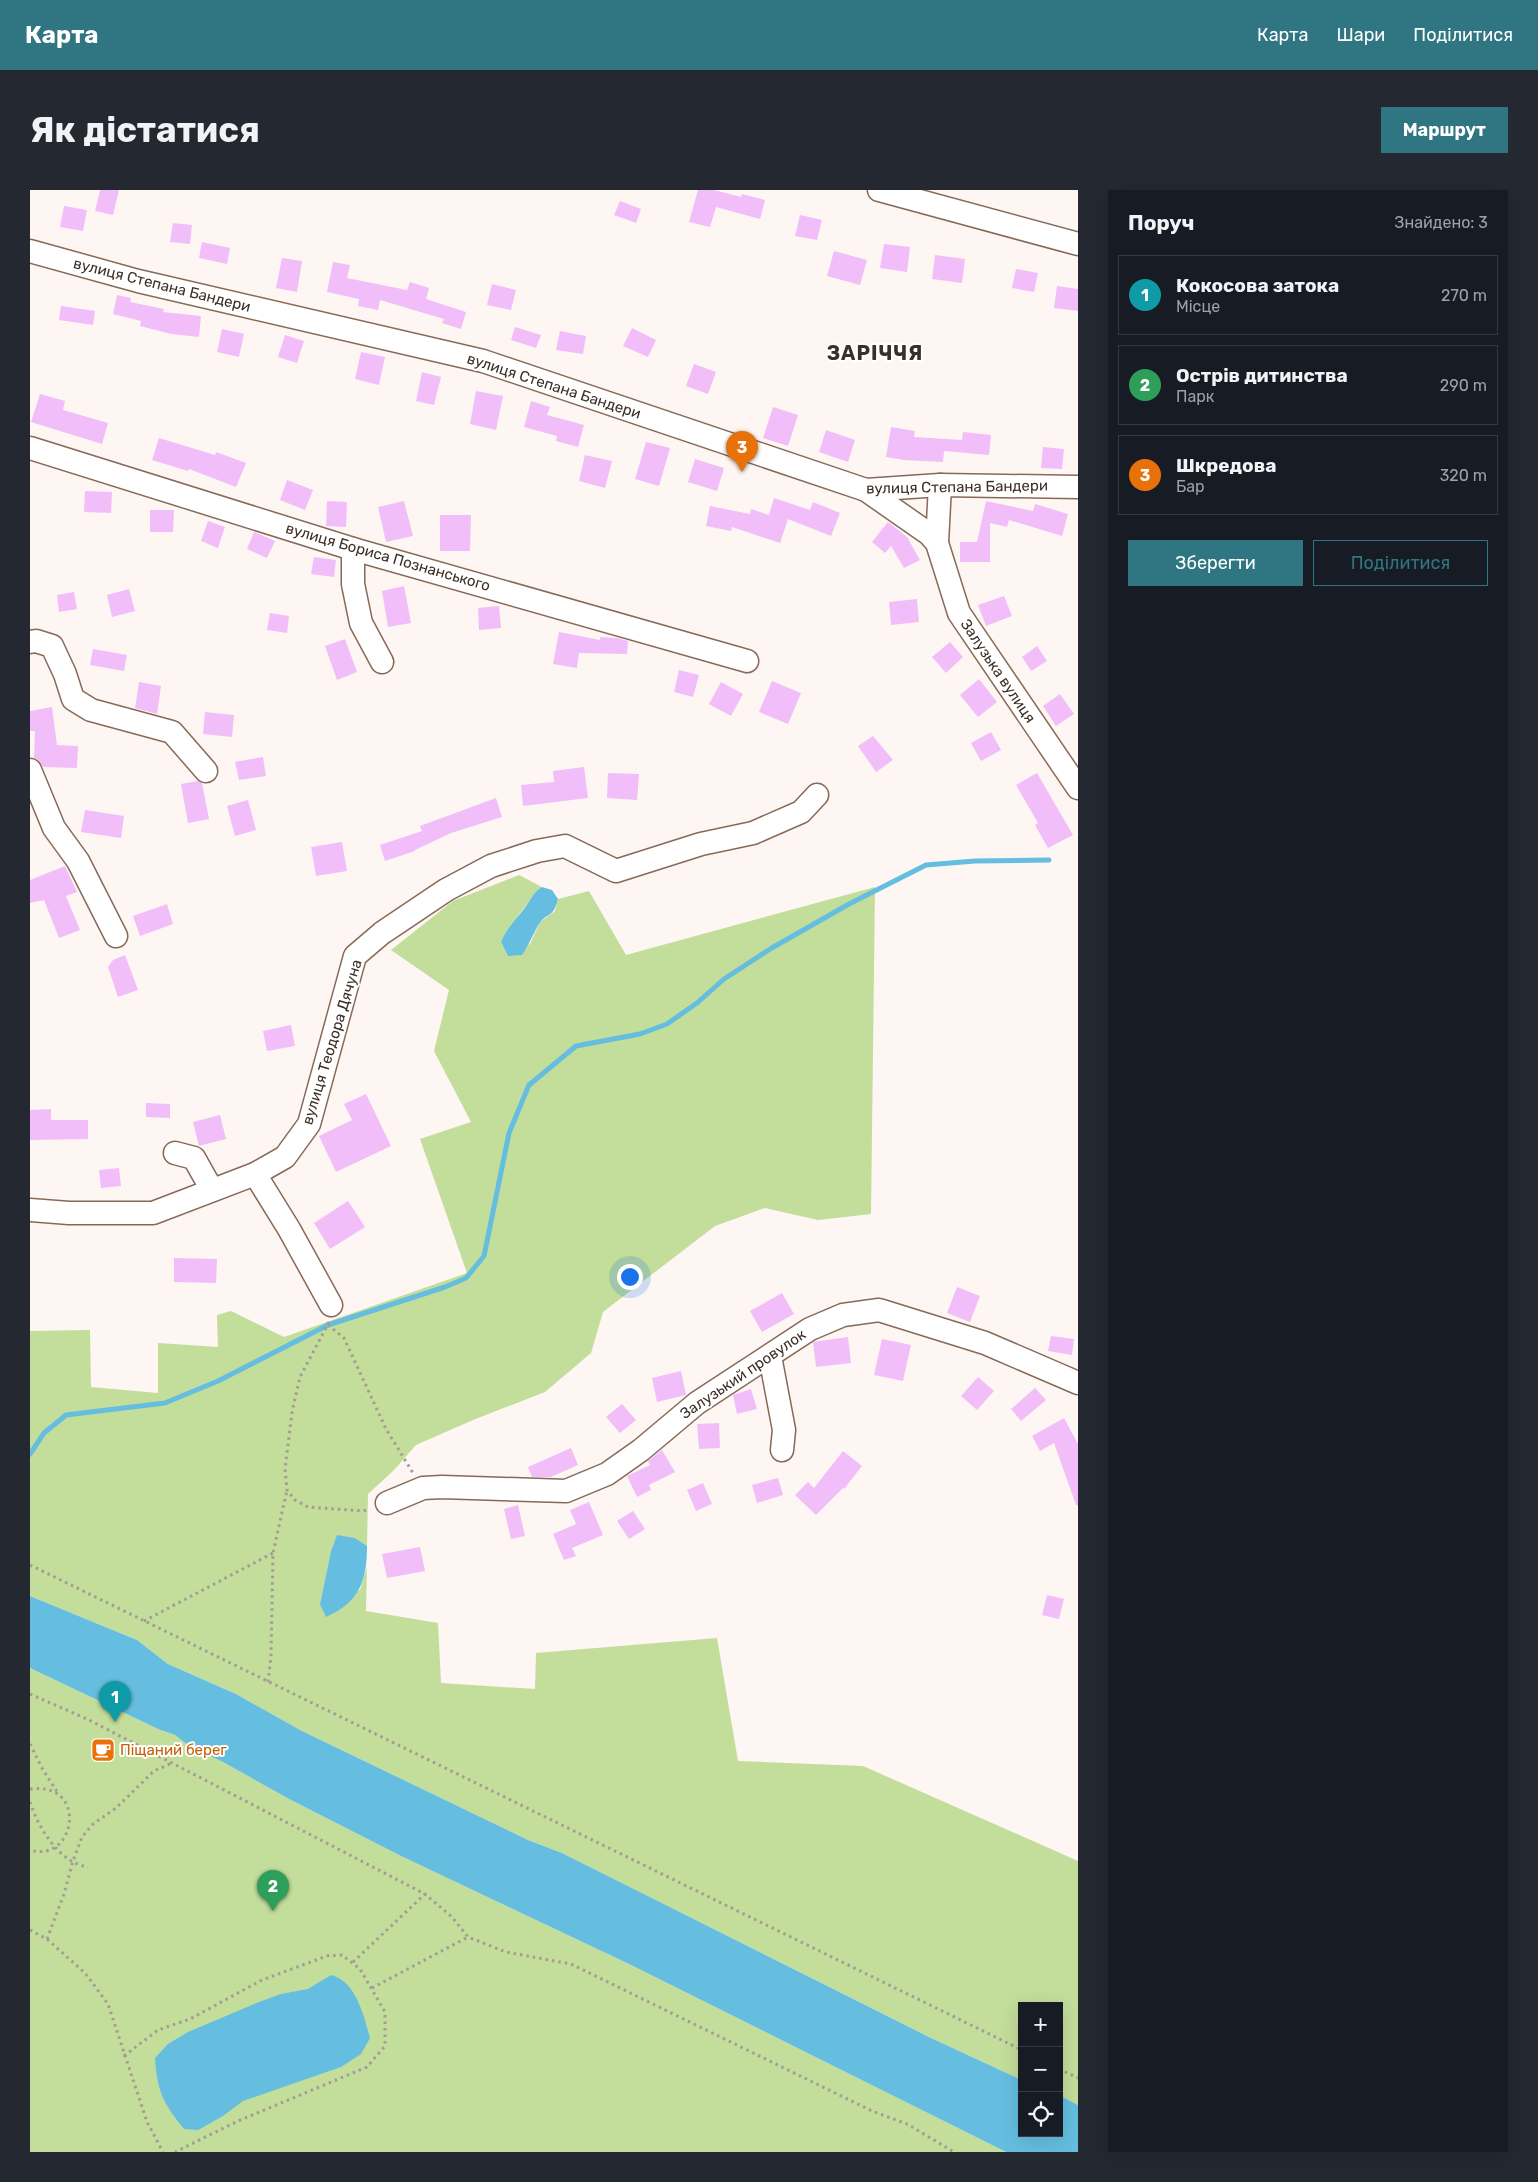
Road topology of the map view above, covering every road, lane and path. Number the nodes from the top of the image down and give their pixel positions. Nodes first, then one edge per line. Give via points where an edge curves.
1 (880, 190) edge
2 (1078, 244) edge
3 (30, 251) edge
4 (30, 448) edge
5 (940, 485) junction
6 (1078, 487) edge
7 (866, 490) junction
8 (937, 543) junction
9 (353, 548) junction
10 (30, 642) edge
11 (747, 661) dead end
12 (382, 662) dead end
13 (30, 770) edge
14 (206, 771) dead end
15 (1078, 788) edge
16 (817, 795) dead end
17 (116, 936) dead end
18 (175, 1153) dead end
19 (255, 1174) junction
20 (212, 1190) junction
21 (30, 1210) edge
22 (329, 1315) junction
23 (770, 1356) junction
24 (1078, 1383) edge
25 (782, 1450) dead end
26 (423, 1488) junction
27 (287, 1490) junction
28 (387, 1503) joint
29 (273, 1553) junction
30 (30, 1565) edge
31 (144, 1621) junction
32 (268, 1682) junction
33 (30, 1694) edge
34 (30, 1744) edge
35 (172, 1763) junction
36 (30, 1789) edge
37 (60, 1795) junction
38 (30, 1802) edge
39 (55, 1847) junction
40 (30, 1850) edge
41 (73, 1861) junction
42 (88, 1867) dead end
43 (425, 1894) junction
44 (30, 1930) edge
45 (468, 1937) junction
46 (47, 1939) junction
47 (353, 1962) junction
48 (372, 1988) junction
49 (1018, 2048) edge
50 (124, 2056) junction
51 (1063, 2071) edge
52 (1078, 2078) edge
53 (163, 2152) edge
54 (175, 2152) edge
55 (954, 2152) edge

1 - 2 street
3 - 7 street, вулиця Степана Бандери via 138,282 484,361
4 - 9 street, вулиця Бориса Познанського
5 - 6 street, вулиця Степана Бандери
5 - 7 street, вулиця Степана Бандери
5 - 8 street
7 - 8 street
8 - 15 street, Залузька вулиця via 959,614
9 - 11 street, вулиця Бориса Познанського
9 - 12 street via 353,584 361,623
10 - 14 street via 52,646 73,699 91,710 172,732
13 - 17 street via 54,828 78,861
16 - 19 street, вулиця Теодора Дячуна via 801,812 753,833 701,844 616,871 565,846 537,851 491,866 468,878 382,933 356,956 309,1124 285,1157
18 - 20 street via 194,1158
19 - 20 street, вулиця Теодора Дячуна
19 - 22 street via 289,1229
20 - 21 street, вулиця Теодора Дячуна via 153,1214
22 - 26 path via 344,1338 386,1430
22 - 27 path via 300,1377 285,1469
23 - 24 street, Залузький провулок via 810,1328 843,1315 879,1310 985,1343
23 - 25 street via 784,1430
23 - 26 street, Залузький провулок via 696,1403 607,1474 566,1491
26 - 28 street, Залузький провулок
27 - 28 path via 295,1500 308,1507 363,1511
27 - 29 path
29 - 31 path
29 - 32 path
30 - 31 path
31 - 32 path
32 - 49 path
33 - 35 path
34 - 37 path
35 - 41 path via 154,1771 116,1808 93,1824 82,1837
35 - 43 path
36 - 37 path via 42,1788
37 - 39 path via 70,1812 70,1822 68,1832
38 - 39 path via 44,1833
39 - 40 path via 45,1851
39 - 41 path
41 - 42 path
41 - 46 path
43 - 45 path via 452,1917
43 - 47 path
44 - 46 path
45 - 48 path
45 - 55 path via 506,1952 571,1964 872,2111 907,2124
46 - 50 path via 85,1973 108,2004
47 - 48 path
47 - 50 path via 342,1955 327,1956 262,1980 190,2019 158,2030
48 - 54 path via 385,2012 385,2046 367,2067 238,2121
50 - 53 path via 147,2122
51 - 52 path

